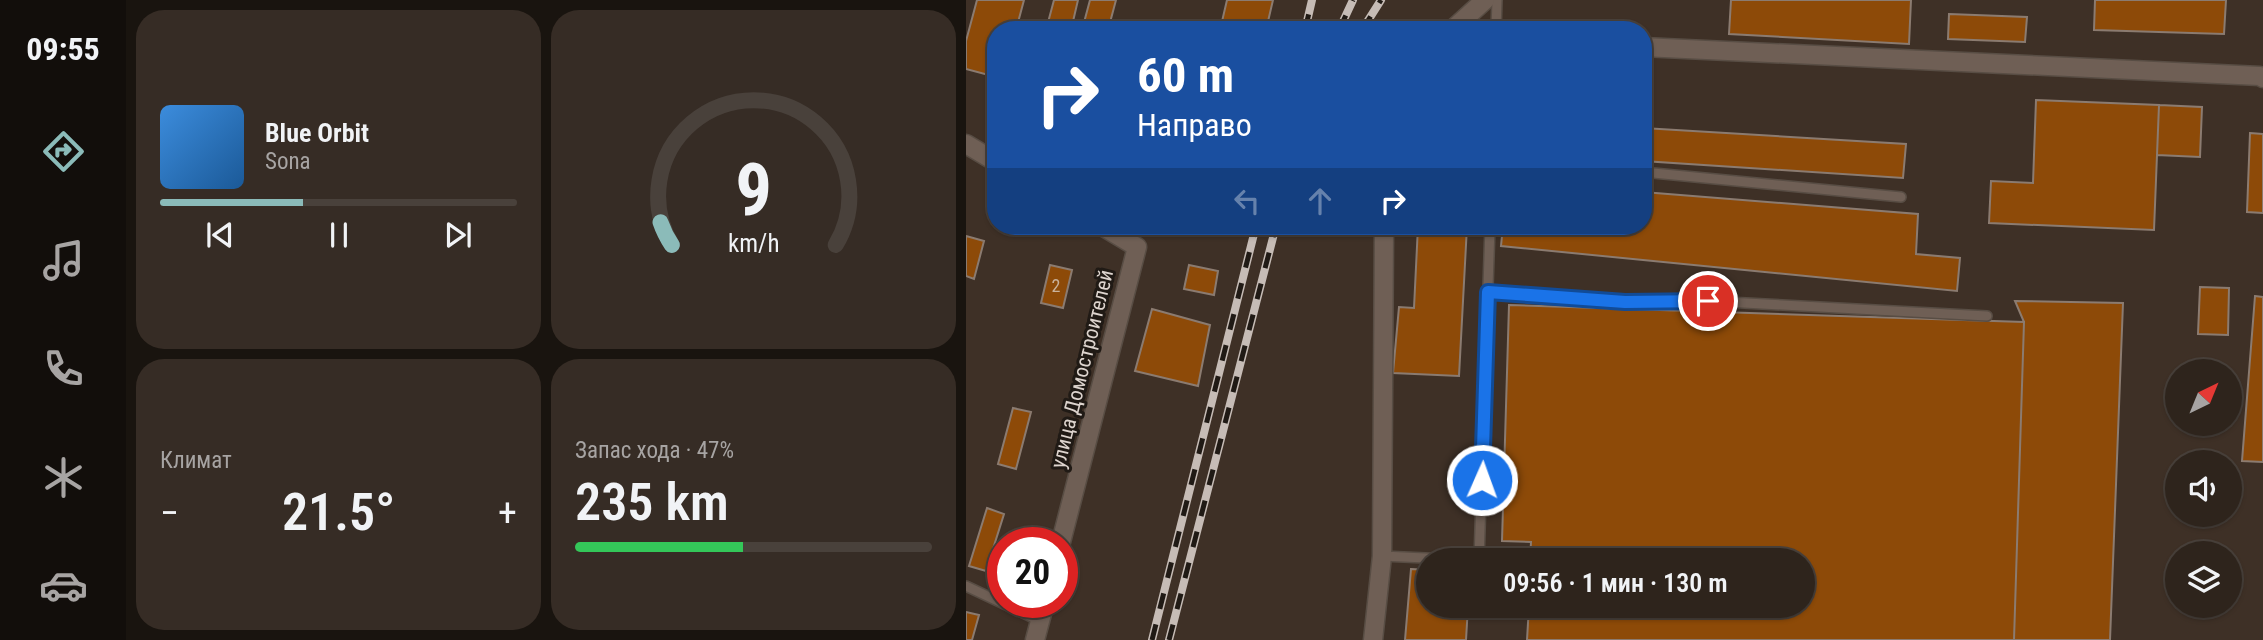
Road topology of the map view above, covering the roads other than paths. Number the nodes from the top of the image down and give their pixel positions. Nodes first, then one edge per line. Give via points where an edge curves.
1 (1485, 0) edge
2 (1497, 0) edge
3 (1461, 21) edge
4 (1496, 21) edge
5 (1652, 47) edge
6 (2262, 77) edge
7 (966, 144) edge
8 (987, 157) edge
9 (1652, 173) edge
10 (1902, 197) dead end
11 (1117, 235) edge
12 (1384, 235) edge
13 (1490, 235) edge
14 (1488, 292) junction
15 (1987, 316) dead end
16 (1064, 527) edge
17 (1479, 548) edge
18 (1382, 556) junction
19 (1416, 558) edge
20 (966, 586) edge
21 (1041, 618) edge
22 (1040, 621) junction
23 (1035, 640) edge
24 (1373, 640) edge

1 - 3 street
2 - 4 lane
5 - 6 street
7 - 8 street
9 - 10 lane
11 - 16 street, улица Домостроителей via 1137,247
12 - 18 street
13 - 14 lane
14 - 15 lane
14 - 17 lane
18 - 19 lane
18 - 24 street
20 - 22 lane
21 - 22 street
22 - 23 street

